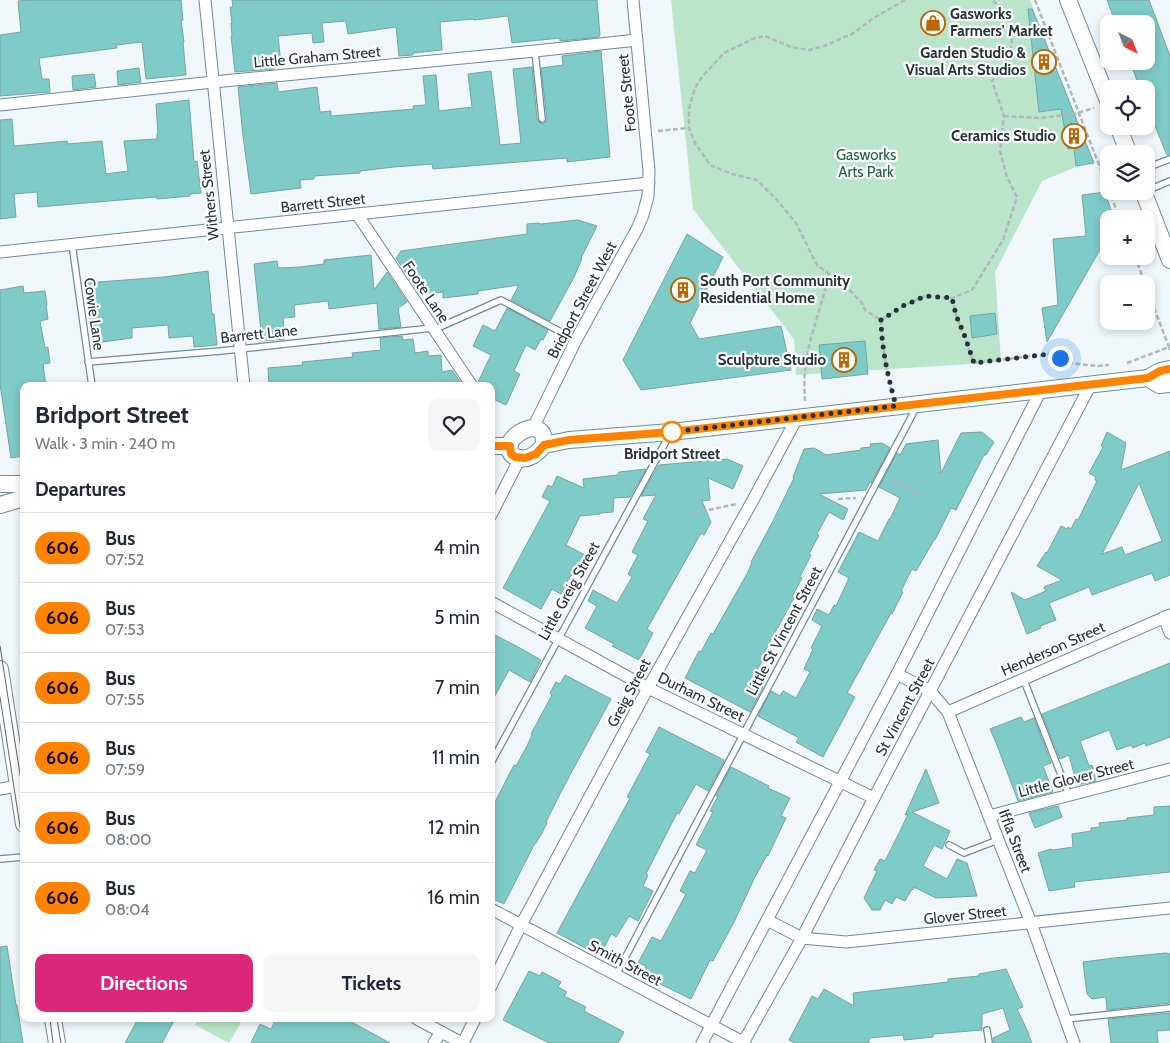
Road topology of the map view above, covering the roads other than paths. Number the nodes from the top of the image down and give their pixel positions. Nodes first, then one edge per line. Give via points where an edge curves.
1 (205, 0) edge
2 (633, 0) edge
3 (1068, 0) edge
4 (637, 40) junction
5 (535, 51) junction
6 (212, 82) junction
7 (1100, 91) edge
8 (0, 105) edge
9 (542, 119) dead end
10 (1170, 159) edge
11 (1155, 165) edge
12 (1170, 181) edge
13 (649, 183) junction
14 (1155, 187) edge
15 (1148, 200) edge
16 (356, 214) junction
17 (228, 228) junction
18 (72, 244) junction
19 (0, 252) edge
20 (1170, 260) edge
21 (432, 329) junction
22 (576, 340) junction
23 (241, 348) junction
24 (88, 362) junction
25 (1170, 369) edge
26 (1148, 378) junction
27 (91, 382) edge
28 (244, 382) edge
29 (469, 382) edge
30 (1091, 384) junction
31 (1170, 384) edge
32 (1041, 390) junction
33 (918, 404) junction
34 (801, 417) junction
35 (533, 428) junction
36 (671, 432) junction
37 (544, 445) junction
38 (495, 447) edge
39 (515, 452) junction
40 (0, 484) edge
41 (20, 484) edge
42 (20, 499) edge
43 (495, 504) edge
44 (0, 505) edge
45 (495, 604) edge
46 (1167, 616) edge
47 (1170, 633) edge
48 (558, 639) junction
49 (0, 670) edge
50 (897, 674) junction
51 (1023, 678) junction
52 (648, 688) junction
53 (930, 691) junction
54 (948, 712) junction
55 (743, 735) junction
56 (495, 756) edge
57 (1170, 769) edge
58 (841, 782) junction
59 (18, 786) junction
60 (0, 789) edge
61 (1069, 794) junction
62 (874, 798) junction
63 (20, 799) edge
64 (989, 816) junction
65 (998, 840) junction
66 (949, 845) dead end
67 (20, 857) edge
68 (0, 859) edge
69 (1170, 908) edge
70 (495, 911) edge
71 (767, 920) junction
72 (1031, 923) junction
73 (522, 925) junction
74 (802, 938) junction
75 (616, 974) junction
76 (495, 978) edge
77 (1170, 1008) edge
78 (1066, 1019) junction
79 (54, 1022) edge
80 (423, 1022) edge
81 (473, 1022) edge
82 (711, 1025) junction
83 (988, 1030) dead end
84 (441, 1032) junction
85 (57, 1043) edge
86 (434, 1043) edge
87 (462, 1043) edge
88 (702, 1043) edge
89 (744, 1043) edge
90 (989, 1043) edge
91 (1074, 1043) edge

1 - 6 street, Withers Street
2 - 4 street, Foote Street
3 - 7 street
4 - 5 street, Little Graham Street
4 - 13 street, Foote Street
5 - 6 street, Little Graham Street
5 - 9 lane
6 - 8 street, Little Graham Street
6 - 17 street, Withers Street
10 - 11 lane
12 - 14 lane
13 - 16 street, Barrett Street
13 - 22 street, Bridport Street West via 640,222
15 - 20 street
16 - 17 street, Barrett Street
16 - 21 street, Foote Lane
17 - 18 street, Barrett Street
17 - 23 street, Withers Street
18 - 19 street, Barrett Street
18 - 24 lane, Cowie Lane
21 - 22 lane, Barrett Lane via 501,300
21 - 23 lane, Barrett Lane
21 - 29 street, Foote Lane
22 - 35 street, Bridport Street West
23 - 24 lane, Barrett Lane
23 - 28 street, Withers Street
24 - 27 lane, Cowie Lane
25 - 26 street
26 - 30 street
26 - 31 street via 1159,385
30 - 32 street
30 - 53 street, St Vincent Street
32 - 33 street
32 - 50 street, St Vincent Street
33 - 34 street
33 - 55 lane, Little St Vincent Street
34 - 36 street
34 - 52 street, Greig Street
35 - 37 street via 543,435
35 - 39 street via 514,437
36 - 37 street
36 - 48 lane, Little Greig Street
37 - 39 street via 530,457
38 - 39 street
39 - 43 street
40 - 41 street
42 - 44 street
45 - 48 street, Durham Street
46 - 47 street
46 - 51 street, Henderson Street
48 - 52 street, Durham Street
48 - 56 lane, Little Greig Street
49 - 59 street
50 - 53 street, Iffla Street
50 - 58 street, St Vincent Street
51 - 54 street, Henderson Street
51 - 61 lane
52 - 55 street, Durham Street
52 - 73 street, Greig Street
53 - 54 street, Iffla Street
53 - 62 street, St Vincent Street
54 - 64 street, Iffla Street
55 - 58 street, Durham Street
55 - 75 lane, Little St Vincent Street
57 - 61 street, Little Glover Street
58 - 62 street, Durham Street
58 - 71 street, St Vincent Street
59 - 60 street
59 - 63 street
61 - 64 street, Little Glover Street
62 - 74 street, St Vincent Street
64 - 65 street, Iffla Street
65 - 66 lane via 964,853
65 - 72 street, Iffla Street
67 - 68 lane
69 - 72 street, Glover Street
70 - 73 street, Smith Street
71 - 74 street, Glover Street
71 - 82 street, St Vincent Street
72 - 74 street, Glover Street via 846,942
72 - 78 street, Iffla Street
73 - 75 street, Smith Street
73 - 76 street, Greig Street
74 - 89 street, St Vincent Street
75 - 82 street, Smith Street
77 - 78 lane
78 - 91 street, Iffla Street
79 - 85 street
80 - 84 street
81 - 87 street
82 - 88 street, St Vincent Street
82 - 89 street, Smith Street
83 - 90 lane
84 - 86 street
84 - 87 street

